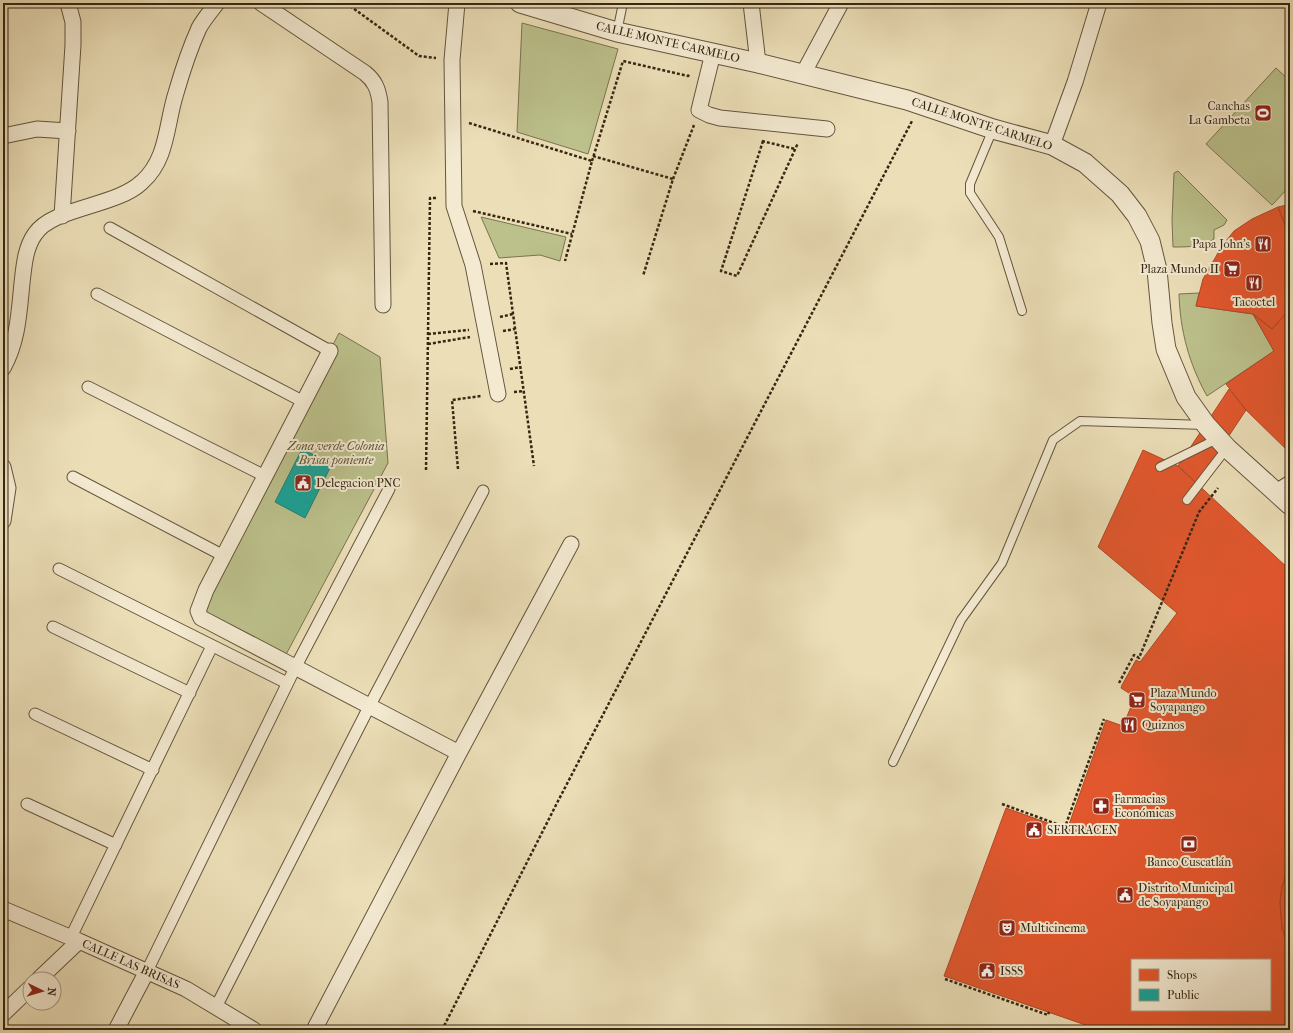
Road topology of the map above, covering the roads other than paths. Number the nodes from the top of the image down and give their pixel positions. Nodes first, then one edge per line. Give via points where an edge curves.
1 (68, 3) edge
2 (217, 3) edge
3 (261, 3) edge
4 (457, 3) edge
5 (520, 3) edge
6 (623, 3) edge
7 (751, 3) edge
8 (841, 3) edge
9 (1099, 3) edge
10 (617, 32) junction
11 (711, 61) junction
12 (758, 63) junction
13 (803, 74) junction
14 (993, 129) junction
15 (827, 130) dead end
16 (68, 131) junction
17 (3, 136) edge
18 (1052, 145) junction
19 (62, 216) junction
20 (110, 228) dead end
21 (97, 294) dead end
22 (383, 305) dead end
23 (1022, 311) dead end
24 (330, 351) joint
25 (3, 368) edge
26 (88, 387) dead end
27 (498, 394) road end
28 (304, 402) junction
29 (1217, 437) junction
30 (3, 466) edge
31 (1160, 467) dead end
32 (265, 476) junction
33 (72, 477) dead end
34 (1290, 479) edge
35 (389, 489) dead end
36 (1273, 490) junction
37 (483, 491) dead end
38 (1187, 500) dead end
39 (1290, 505) edge
40 (3, 521) edge
41 (572, 544) dead end
42 (224, 556) junction
43 (59, 569) dead end
44 (53, 627) dead end
45 (212, 646) junction
46 (295, 668) junction
47 (287, 683) junction
48 (190, 693) junction
49 (369, 707) junction
50 (35, 714) dead end
51 (458, 752) junction
52 (893, 762) dead end
53 (153, 770) junction
54 (27, 804) dead end
55 (116, 845) junction
56 (3, 909) edge
57 (75, 939) junction
58 (46, 971) edge
59 (148, 971) junction
60 (22, 996) edge
61 (216, 1007) junction
62 (3, 1014) edge
63 (116, 1030) edge
64 (254, 1030) edge
65 (314, 1030) edge

1 - 16 street via 73,22 73,45
2 - 19 street via 200,27 189,55 175,94 167,136 157,164 142,182 128,192 96,206
3 - 22 street via 365,73 374,80 378,89
4 - 27 street via 452,60 454,206 473,264
5 - 10 street, CALLE MONTE CARMELO
6 - 10 lane
7 - 12 street
8 - 13 street
9 - 18 street
10 - 11 street, CALLE MONTE CARMELO
11 - 12 street, CALLE MONTE CARMELO
11 - 15 street via 699,110 720,118
12 - 13 street, CALLE MONTE CARMELO
13 - 14 street, CALLE MONTE CARMELO via 920,104
14 - 18 street, CALLE MONTE CARMELO
14 - 23 lane via 970,184 970,193 999,237
16 - 17 street via 37,129
16 - 19 street
18 - 29 street, CALLE MONTE CARMELO via 1085,163 1120,194 1137,216 1150,242 1158,270 1166,349 1186,398
19 - 25 street via 49,222 36,233 28,246 14,345
20 - 24 street
21 - 28 street
24 - 28 street
26 - 32 street
28 - 32 street
29 - 31 lane
29 - 36 street, CALLE MONTE CARMELO
29 - 38 lane
29 - 52 lane via 1080,421 1053,440 1002,563 961,620
30 - 40 street via 8,488
32 - 42 street
33 - 42 street
34 - 36 lane
35 - 46 street
36 - 39 street, CALLE MONTE CARMELO
37 - 49 street
41 - 51 street
42 - 46 street via 201,602 198,611 202,618
43 - 45 street
44 - 48 street
45 - 47 street
45 - 48 street
46 - 47 street
46 - 49 street
47 - 59 street
48 - 53 street
49 - 51 street
49 - 61 street
50 - 53 street
51 - 65 street
53 - 55 street
54 - 55 street
55 - 57 street
56 - 57 street, CALLE LAS BRISAS
57 - 58 street
57 - 59 street, CALLE LAS BRISAS
59 - 61 street, CALLE LAS BRISAS
59 - 63 street
60 - 62 street
61 - 64 street, CALLE LAS BRISAS

